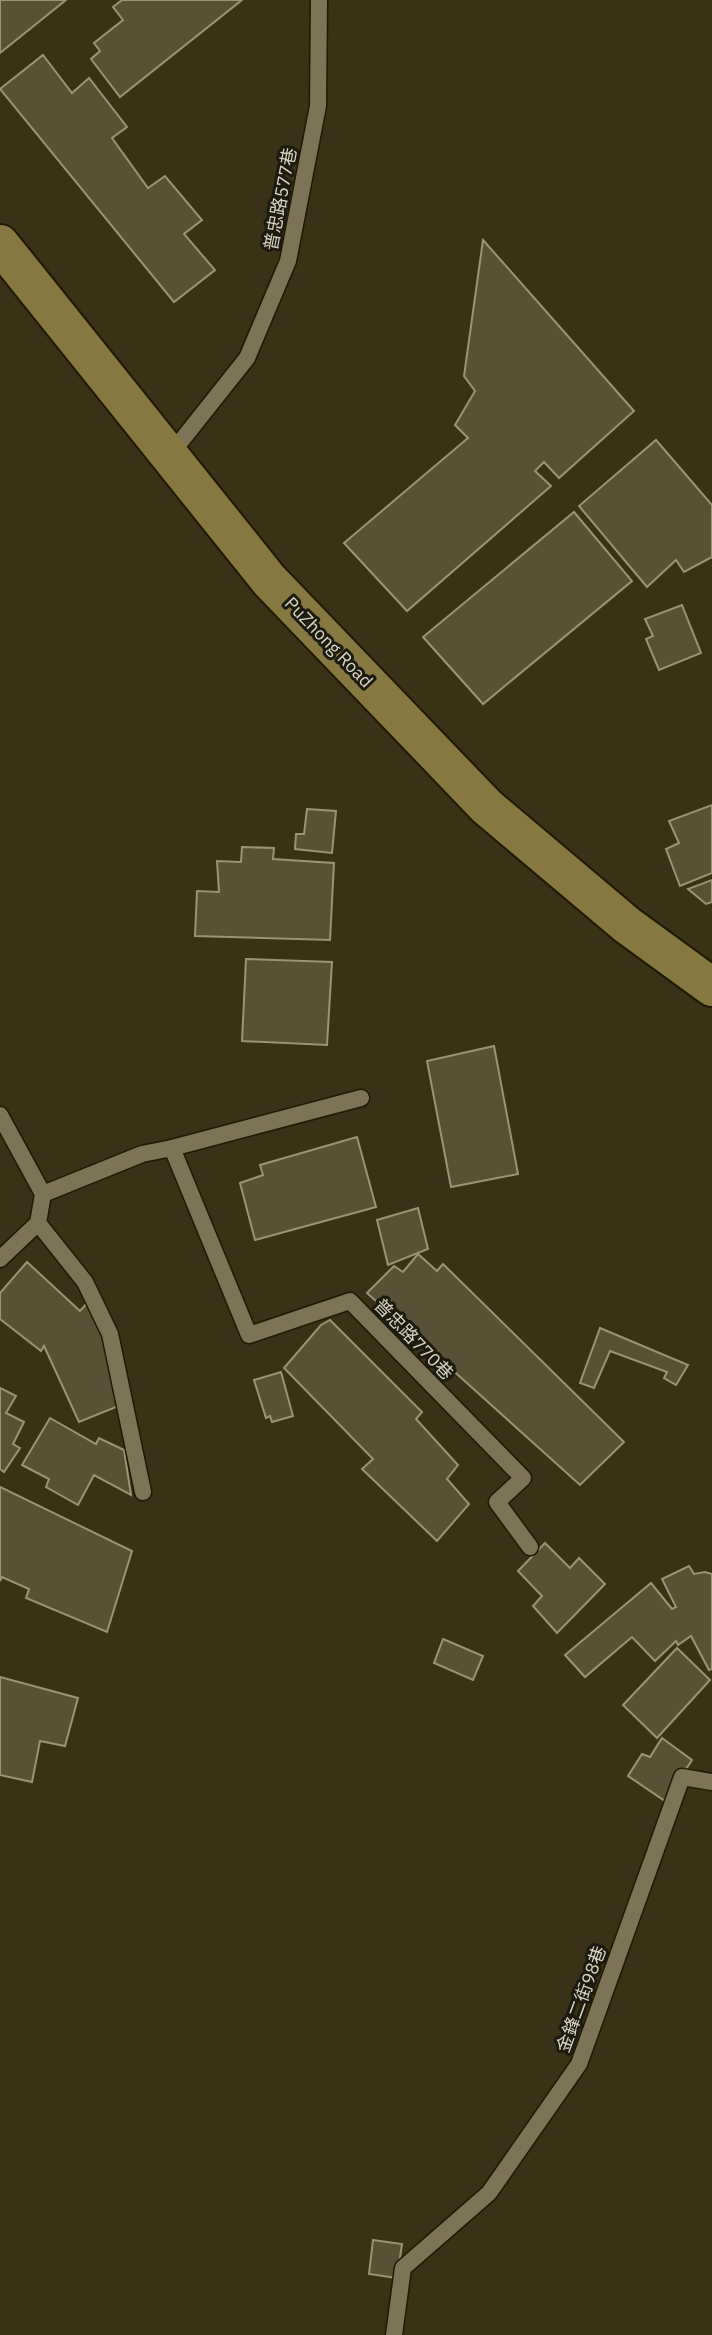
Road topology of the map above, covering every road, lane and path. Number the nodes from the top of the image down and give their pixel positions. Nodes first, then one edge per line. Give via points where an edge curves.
1 (319, 0) edge
2 (0, 244) edge
3 (170, 455) junction
4 (712, 988) edge
5 (361, 1098) dead end
6 (0, 1115) edge
7 (172, 1148) junction
8 (43, 1194) junction
9 (38, 1223) junction
10 (0, 1259) edge
11 (144, 1492) dead end
12 (530, 1547) dead end
13 (712, 1782) edge
14 (394, 2335) edge

1 - 3 lane, 普忠路577巷 via 318,106 288,261 247,358
2 - 3 street, PuZhong Road
3 - 4 street, PuZhong Road via 269,580 487,807 627,925
5 - 7 lane
6 - 8 lane
7 - 8 lane via 142,1154
7 - 12 lane, 普忠路770巷 via 249,1335 350,1301 523,1478 497,1502
8 - 9 lane
9 - 10 lane
9 - 11 lane via 85,1282 110,1334
13 - 14 lane, 金鋒二街98巷 via 682,1777 579,2064 489,2193 403,2268

